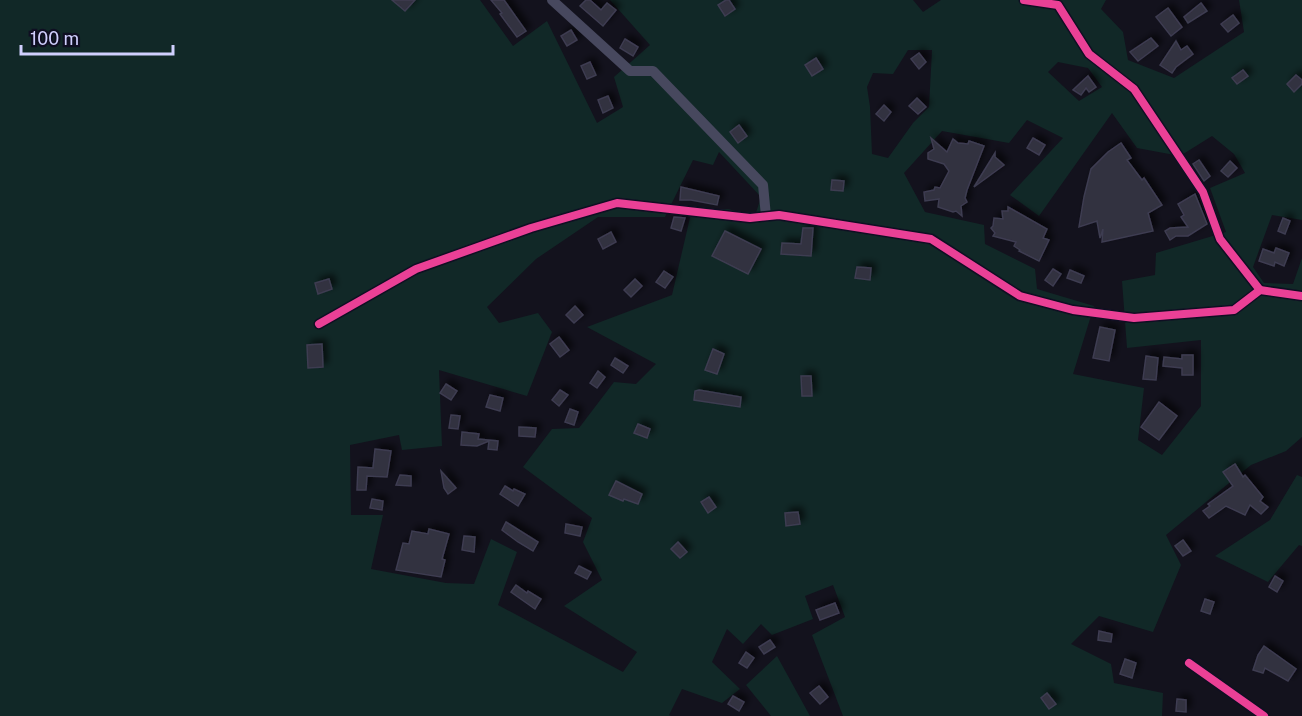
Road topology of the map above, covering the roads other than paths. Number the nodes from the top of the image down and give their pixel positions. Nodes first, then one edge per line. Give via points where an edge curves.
1 (552, 0) edge
2 (1024, 0) edge
3 (1059, 2) edge
4 (766, 216) junction
5 (1260, 290) junction
6 (1302, 296) edge
7 (320, 324) dead end
8 (1190, 663) dead end
9 (1264, 716) edge

1 - 4 street via 630,71 653,71 763,185
2 - 3 street
3 - 5 street via 1089,54 1134,88 1203,192 1220,239
4 - 5 street via 779,214 931,239 1020,296 1074,310 1134,318 1234,310
4 - 7 street via 750,218 617,203 531,228 416,269
5 - 6 street
8 - 9 street

